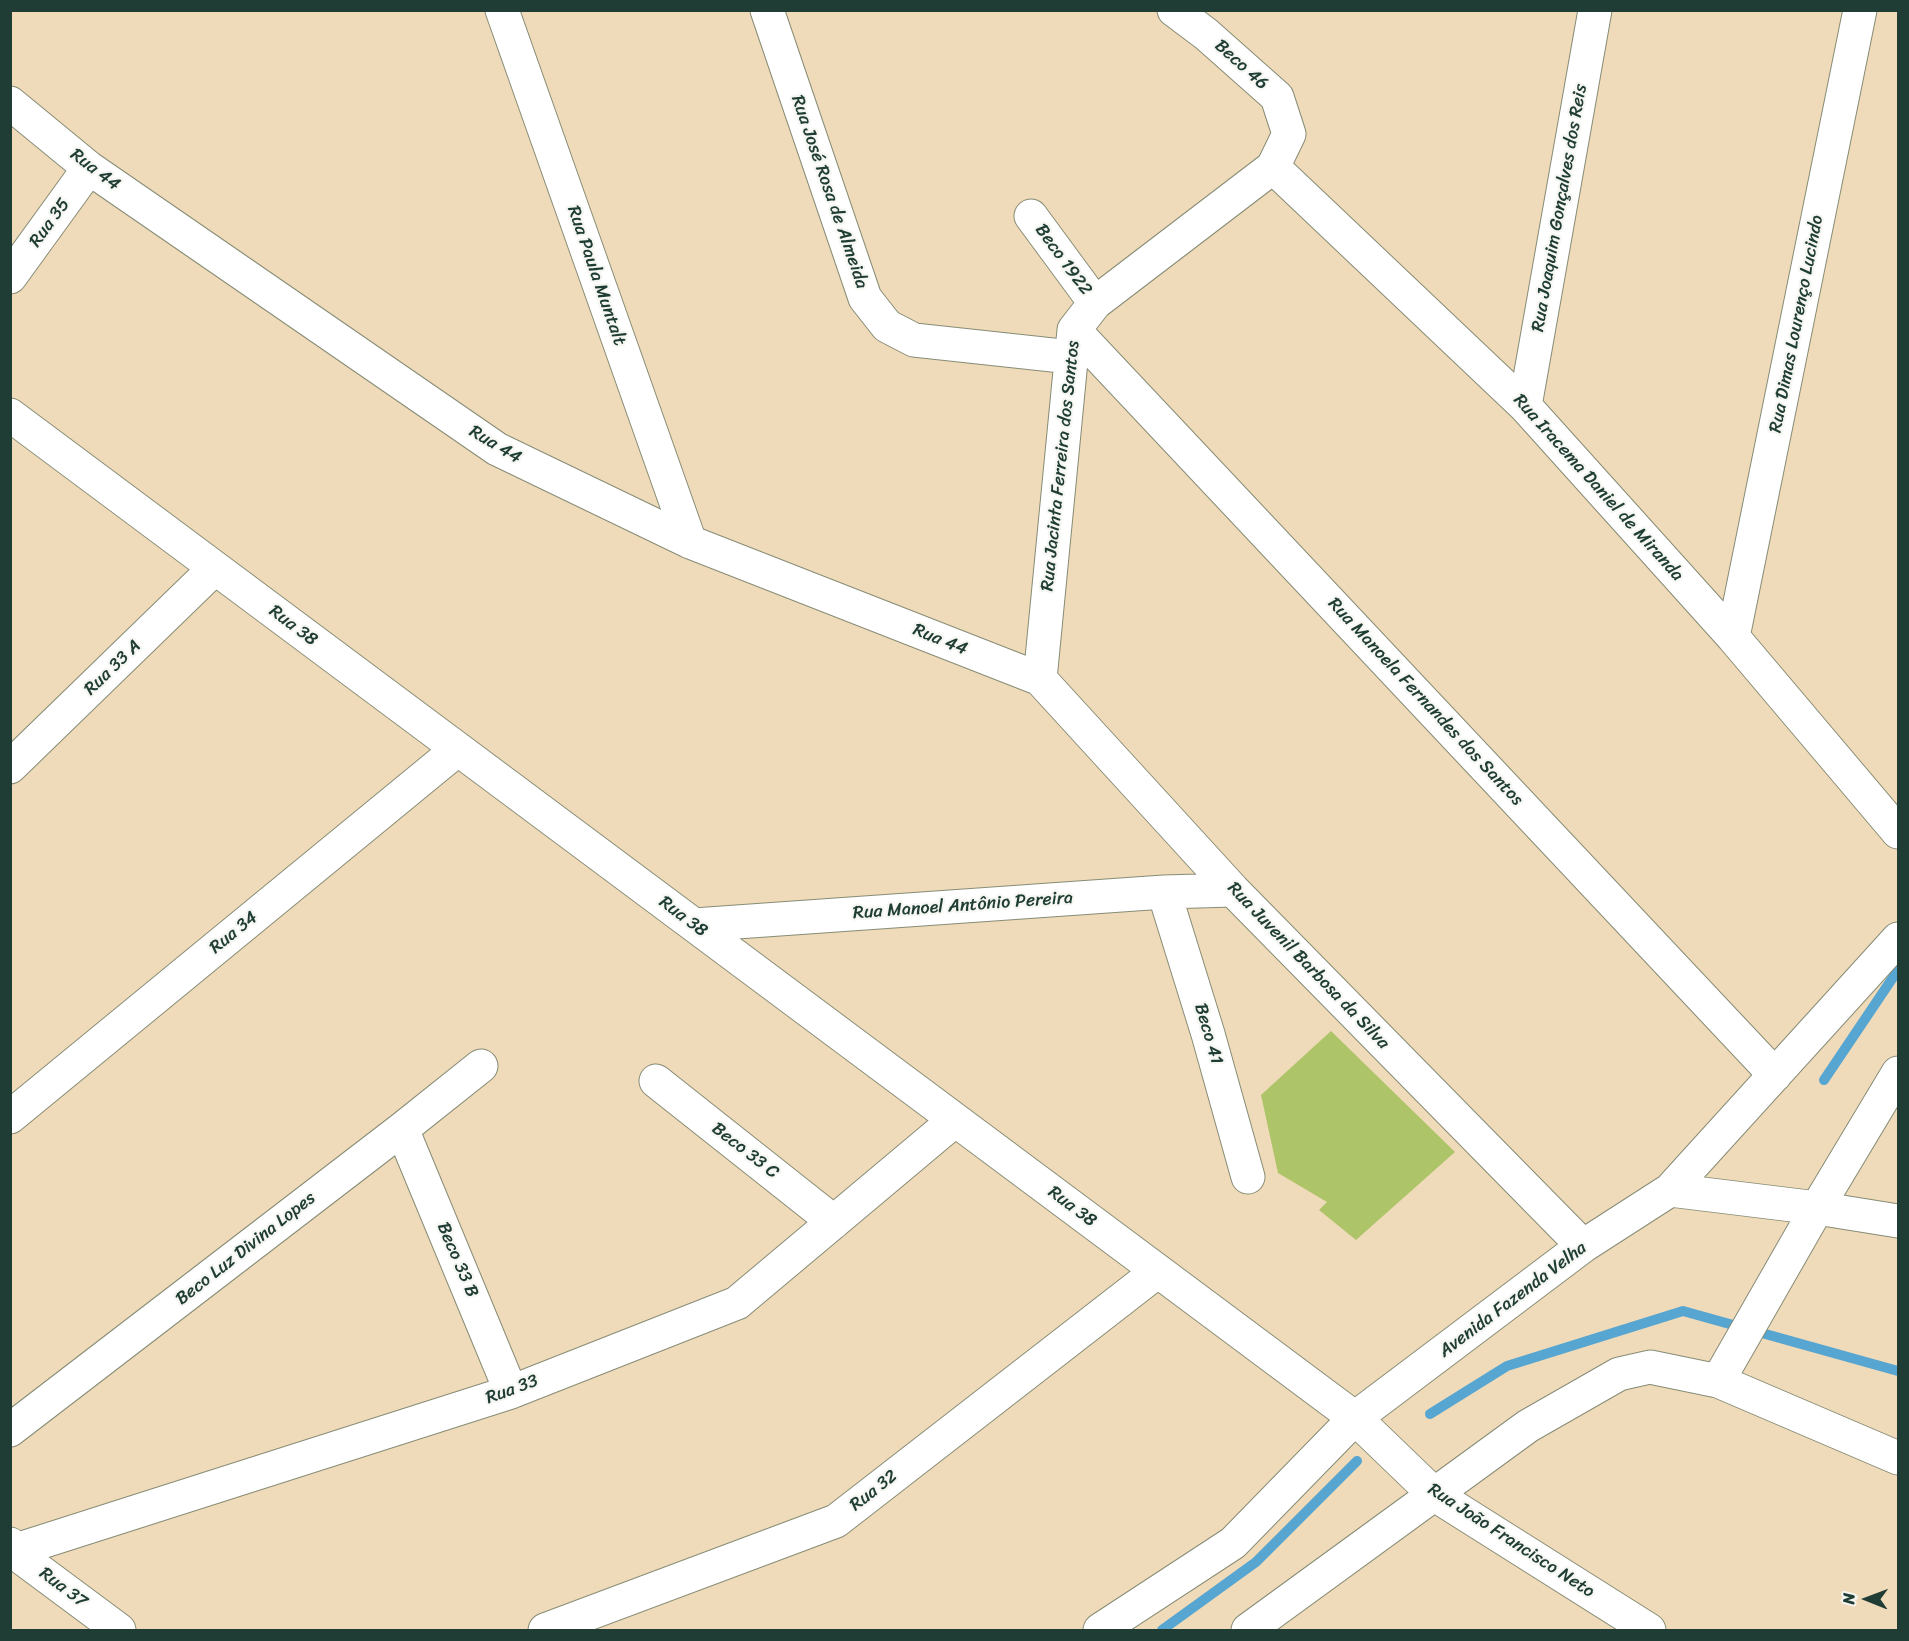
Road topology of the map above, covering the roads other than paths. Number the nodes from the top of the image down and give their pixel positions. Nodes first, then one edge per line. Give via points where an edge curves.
1 (502, 10) edge
2 (767, 10) edge
3 (1174, 10) edge
4 (1595, 10) edge
5 (1860, 10) edge
6 (10, 104) edge
7 (1273, 167) junction
8 (89, 168) junction
9 (1031, 216) dead end
10 (10, 277) edge
11 (1095, 303) junction
12 (1073, 343) junction
13 (1525, 406) junction
14 (10, 415) edge
15 (690, 542) junction
16 (215, 568) junction
17 (1733, 637) junction
18 (1040, 679) junction
19 (458, 749) junction
20 (10, 768) edge
21 (1899, 832) edge
22 (1233, 890) junction
23 (1164, 892) junction
24 (694, 925) junction
25 (1899, 939) edge
26 (481, 1066) dead end
27 (1899, 1073) edge
28 (1775, 1075) junction
29 (656, 1081) dead end
30 (10, 1117) edge
31 (955, 1120) junction
32 (402, 1129) junction
33 (1248, 1177) dead end
34 (1670, 1190) junction
35 (1818, 1208) junction
36 (1899, 1221) edge
37 (834, 1222) junction
38 (1583, 1246) junction
39 (1158, 1271) junction
40 (1718, 1381) junction
41 (511, 1392) junction
42 (1355, 1418) junction
43 (10, 1430) edge
44 (1899, 1458) edge
45 (1435, 1495) junction
46 (12, 1549) edge
47 (119, 1630) edge
48 (545, 1630) edge
49 (1100, 1630) edge
50 (1248, 1630) edge
51 (1646, 1630) edge

1 - 15 street, Rua Paula Muntalt
2 - 12 street, Rua José Rosa de Almeida via 866,298 887,326 914,340
3 - 7 street, Beco 46 via 1277,97 1289,134
4 - 13 street, Rua Joaquim Gonçalves dos Reis
5 - 17 street, Rua Dimas Lourenço Lucindo
6 - 8 street, Rua 44
7 - 11 street, Rua Jacinta Ferreira dos Santos
7 - 13 street, Rua Iracema Daniel de Miranda
8 - 10 street, Rua 35
8 - 15 street, Rua 44 via 497,449
9 - 11 street, Beco 1922
11 - 12 street, Rua Jacinta Ferreira dos Santos
12 - 18 street, Rua Jacinta Ferreira dos Santos
12 - 28 street, Rua Manoela Fernandes dos Santos
13 - 17 street, Rua Iracema Daniel de Miranda
14 - 16 street, Rua 38
15 - 18 street, Rua 44
16 - 19 street, Rua 38
16 - 20 street, Rua 33 A
17 - 21 street, Rua Iracema Daniel de Miranda
18 - 22 street, Rua Juvenil Barbosa da Silva
19 - 24 street, Rua 38
19 - 30 street, Rua 34
22 - 23 street, Rua Manoel Antônio Pereira
22 - 38 street, Rua Juvenil Barbosa da Silva
23 - 24 street, Rua Manoel Antônio Pereira
23 - 33 street, Beco 41
24 - 31 street, Rua 38
25 - 28 street, Avenida Fazenda Velha
26 - 32 street, Beco Luz Divina Lopes
27 - 35 street
28 - 34 street, Avenida Fazenda Velha
29 - 37 street, Beco 33 C
31 - 37 street, Rua 33
31 - 39 street, Rua 38
32 - 41 street, Beco 33 B
32 - 43 street, Beco Luz Divina Lopes
34 - 35 street
34 - 38 street, Avenida Fazenda Velha
35 - 36 street
35 - 40 street
37 - 41 street, Rua 33 via 737,1303
38 - 42 street, Avenida Fazenda Velha
39 - 42 street, Rua 38
39 - 48 street, Rua 32 via 836,1521
40 - 44 street
40 - 45 street via 1650,1367 1619,1374 1528,1426
41 - 46 street, Rua 33
42 - 45 street, Rua João Francisco Neto
42 - 49 street, Avenida Fazenda Velha via 1233,1543
45 - 50 street
45 - 51 street, Rua João Francisco Neto
46 - 47 street, Rua 37

